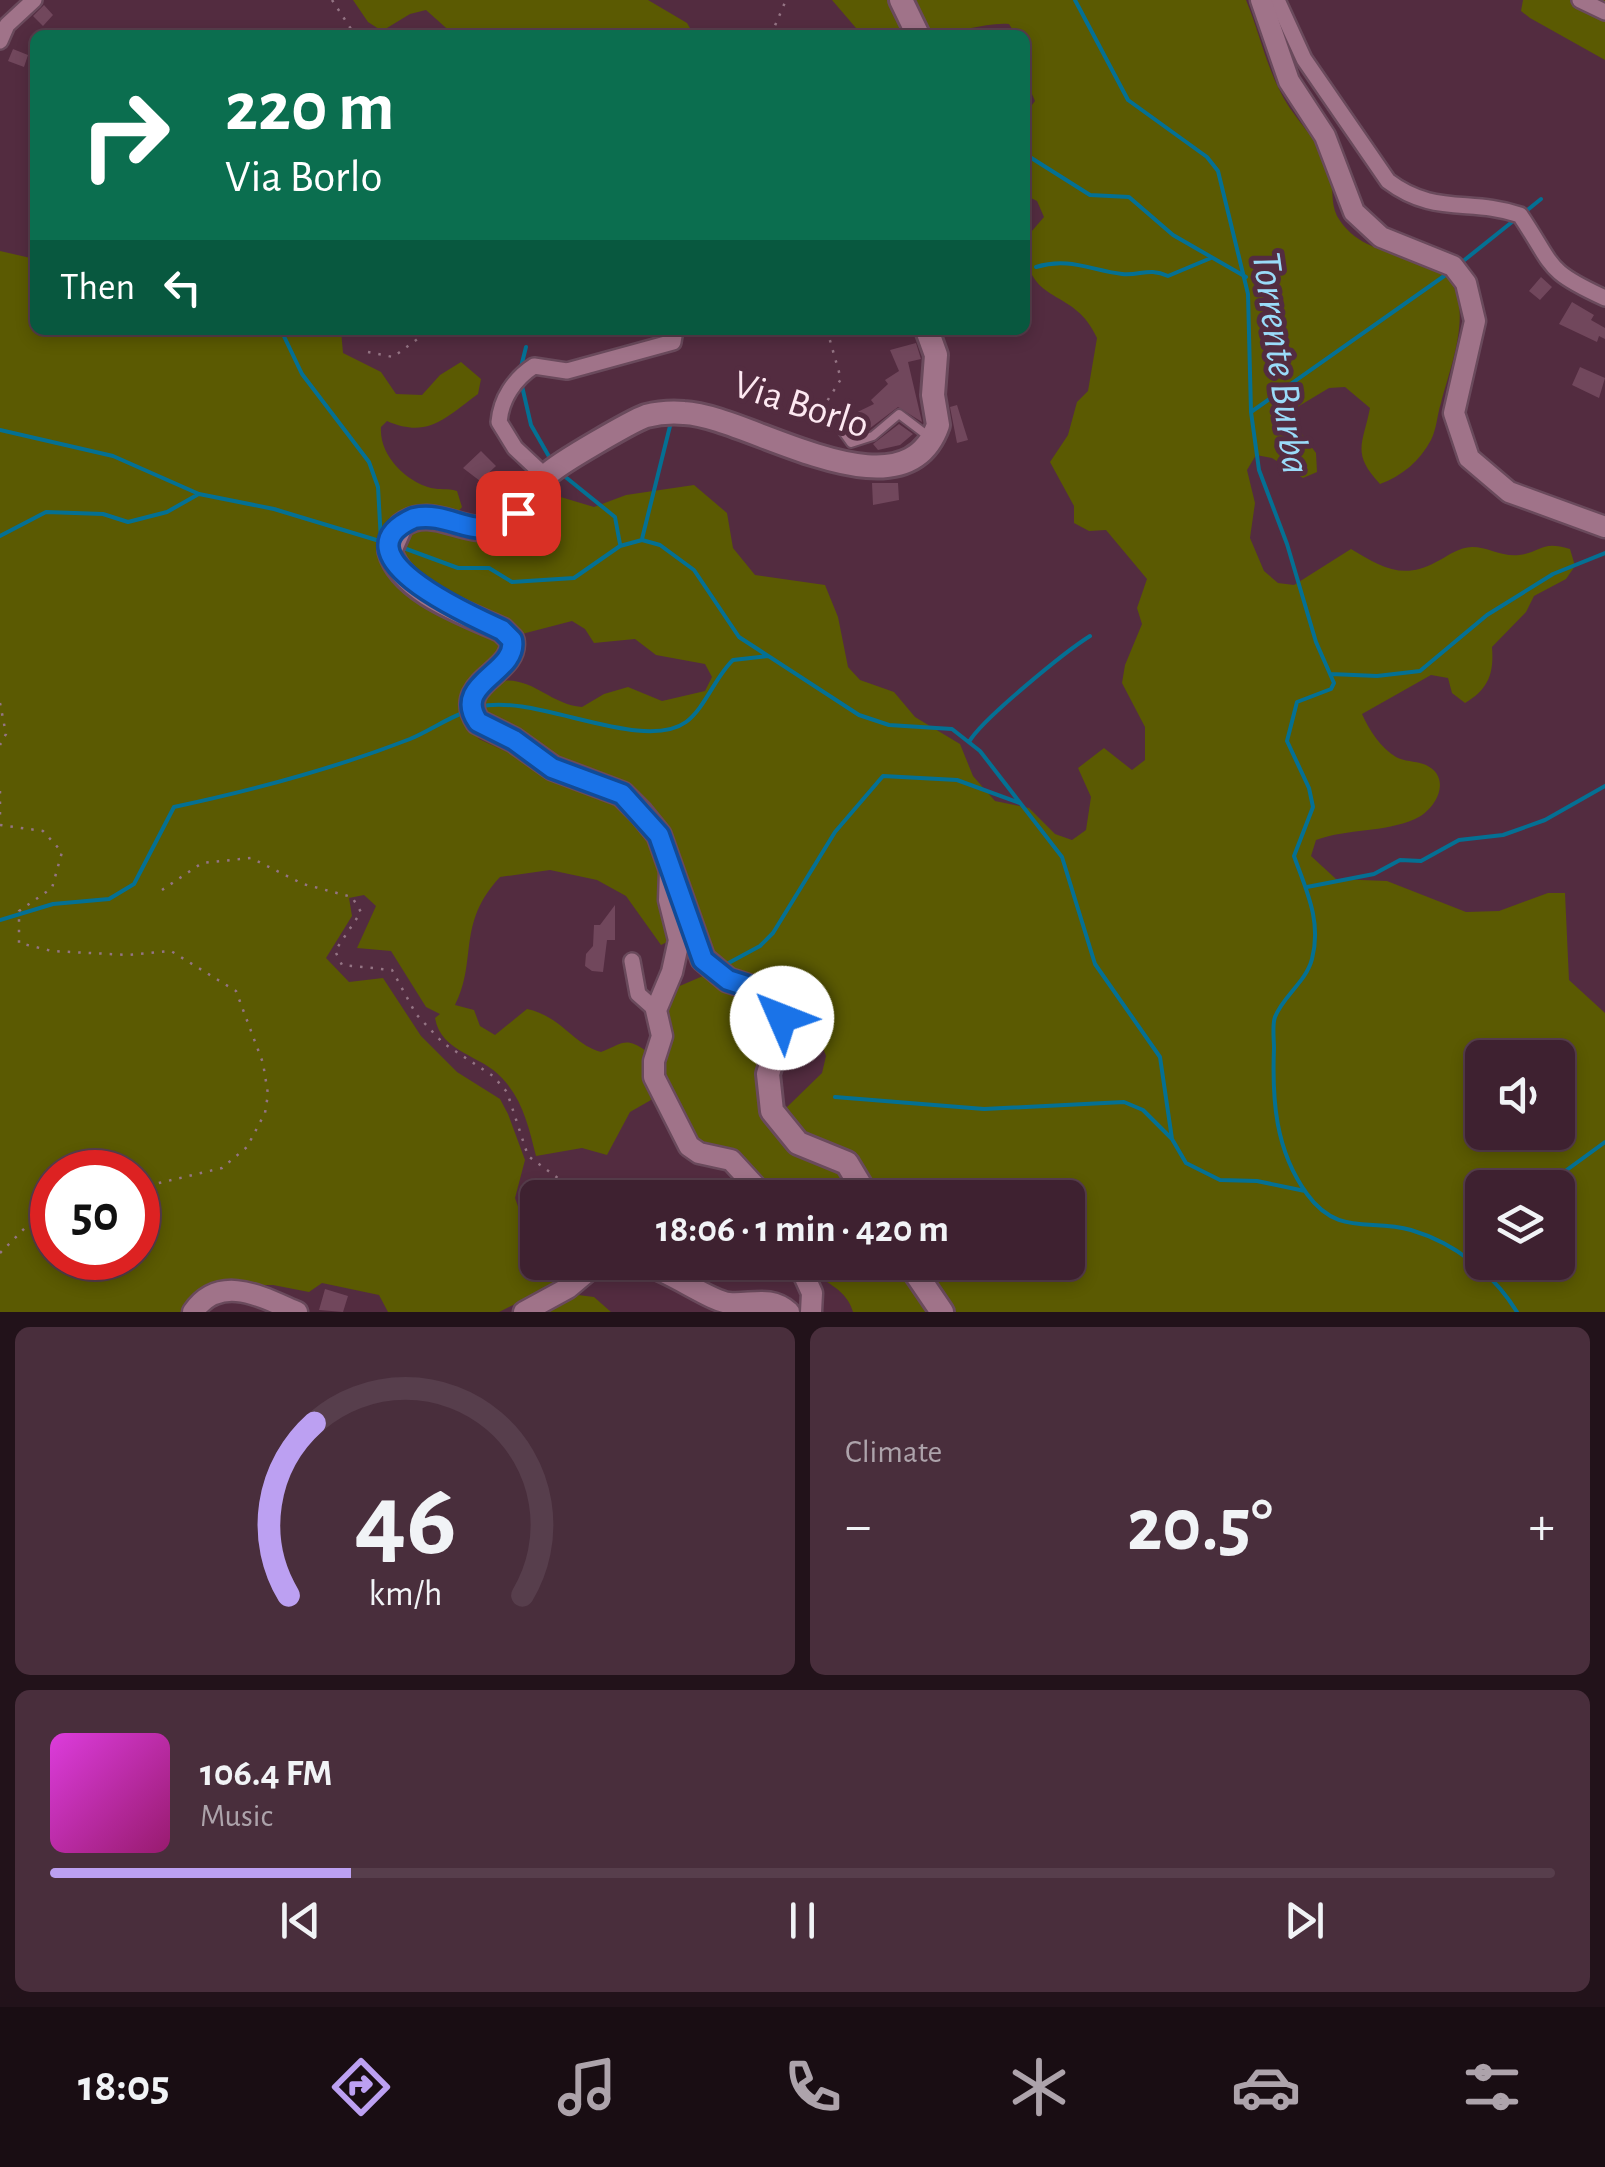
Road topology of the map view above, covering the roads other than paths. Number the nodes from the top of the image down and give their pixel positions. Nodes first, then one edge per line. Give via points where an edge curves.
1 (34, 0) edge
2 (901, 0) edge
3 (1262, 0) edge
4 (1277, 0) edge
5 (1580, 0) edge
6 (1605, 12) edge
7 (916, 30) edge
8 (0, 41) edge
9 (1605, 298) edge
10 (674, 335) edge
11 (928, 335) edge
12 (841, 429) road end
13 (932, 438) junction
14 (546, 476) junction
15 (1605, 526) edge
16 (670, 865) junction
17 (632, 961) dead end
18 (656, 1010) junction
19 (749, 1180) edge
20 (857, 1180) edge
21 (578, 1280) edge
22 (685, 1280) edge
23 (807, 1280) edge
24 (920, 1280) edge
25 (193, 1312) edge
26 (297, 1312) edge
27 (524, 1312) edge
28 (789, 1312) edge
29 (811, 1312) edge
30 (942, 1312) edge

1 - 8 street via 6,25
2 - 7 main road
3 - 15 street via 1290,80 1325,136 1354,212 1381,238 1453,266 1466,283 1475,321 1454,413 1470,458 1509,492
4 - 9 street via 1304,59 1388,181 1441,207 1496,207 1520,215 1544,261 1562,278
5 - 6 street
10 - 14 street via 657,349 567,371 534,366 518,380 499,422 515,448
11 - 13 main road, Via Borlo via 936,355 938,425
12 - 13 lane via 851,443 873,436 899,414
13 - 14 main road, Via Borlo via 899,464 861,468 756,436 716,416 671,413 642,418
14 - 16 main road, Via Borlo via 504,525 483,529 422,516 407,521 391,543 392,560 426,591 512,640 508,658 473,696 478,722 552,768 622,794 659,835
16 - 18 street via 668,900 679,940
16 - 20 main road, Via Borlo via 710,969 764,989 780,1008 782,1026 766,1090 772,1110 798,1143 847,1163
17 - 18 street via 638,994
18 - 19 street via 662,1036 654,1077 689,1146 731,1160
21 - 27 street
22 - 28 street via 725,1302 776,1303
23 - 29 street
24 - 30 main road
25 - 26 street via 204,1296 226,1288

